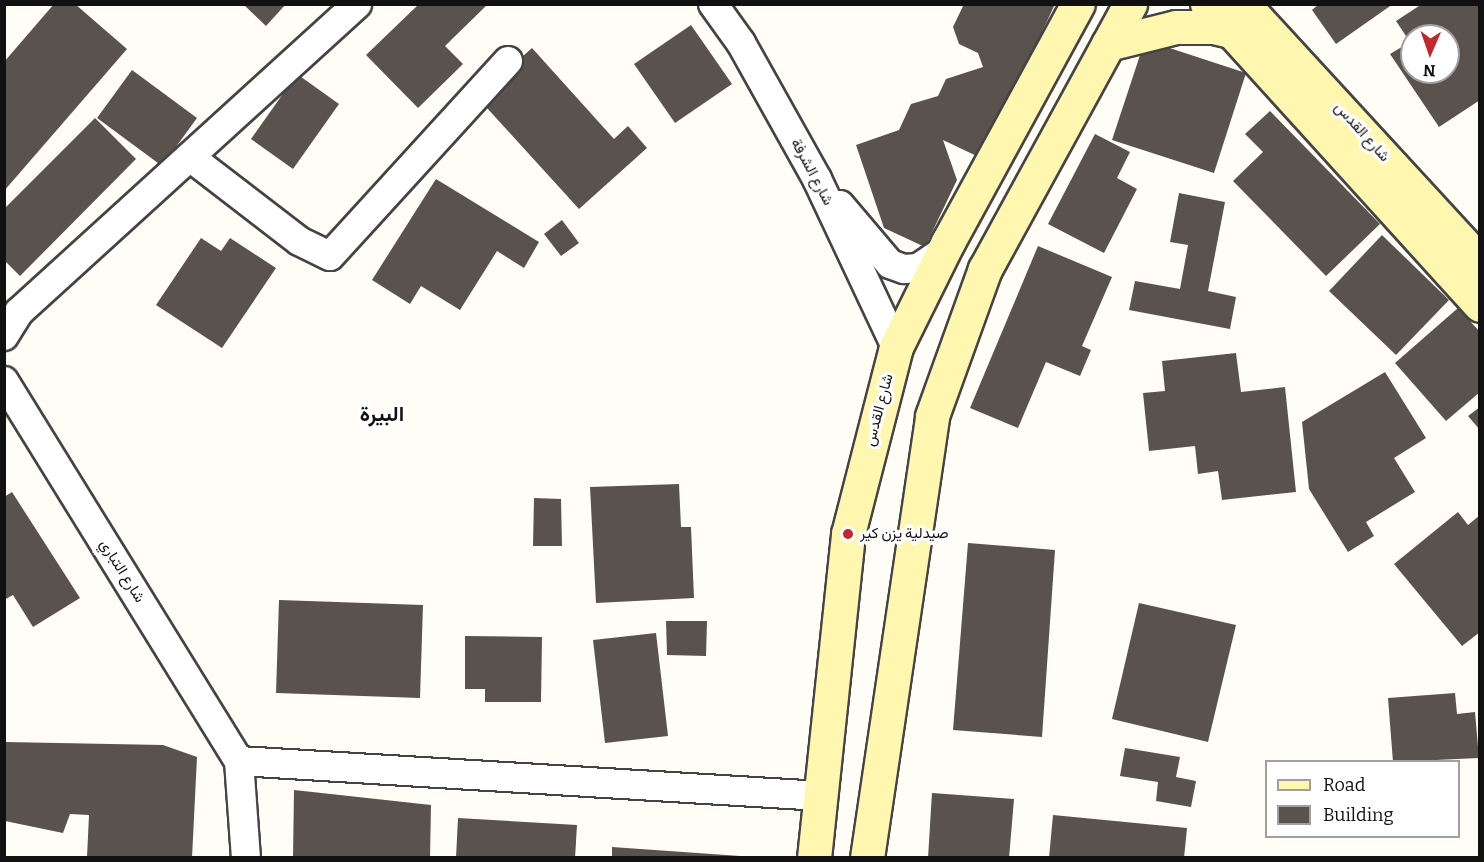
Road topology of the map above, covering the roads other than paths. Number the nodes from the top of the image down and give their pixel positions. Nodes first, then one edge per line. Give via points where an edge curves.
1 (357, 4) edge
2 (713, 4) edge
3 (1078, 4) edge
4 (1130, 4) edge
5 (1207, 4) edge
6 (1246, 14) edge
7 (1108, 44) junction
8 (508, 61) dead end
9 (190, 157) junction
10 (817, 179) junction
11 (945, 250) junction
12 (1479, 262) edge
13 (1479, 305) edge
14 (4, 336) edge
15 (897, 347) junction
16 (4, 381) edge
17 (239, 761) junction
18 (821, 796) junction
19 (246, 858) edge
20 (814, 858) edge
21 (867, 858) edge

1 - 9 street
2 - 10 street, شارع الشرفة via 741,43
3 - 11 main road, شارع القدس
4 - 7 main road
5 - 6 main road
6 - 7 main road via 1213,27 1176,27
6 - 12 main road, شارع القدس
6 - 13 main road
7 - 21 main road via 986,269 932,416
8 - 9 street via 330,256 299,241
9 - 14 street via 19,312
10 - 11 street via 891,264 904,269 918,268
10 - 15 street, شارع الشرفة
11 - 15 main road, شارع القدس
15 - 18 main road, شارع القدس via 848,534
16 - 17 street, شارع التباري
17 - 18 street
17 - 19 street
18 - 20 main road, شارع القدس

